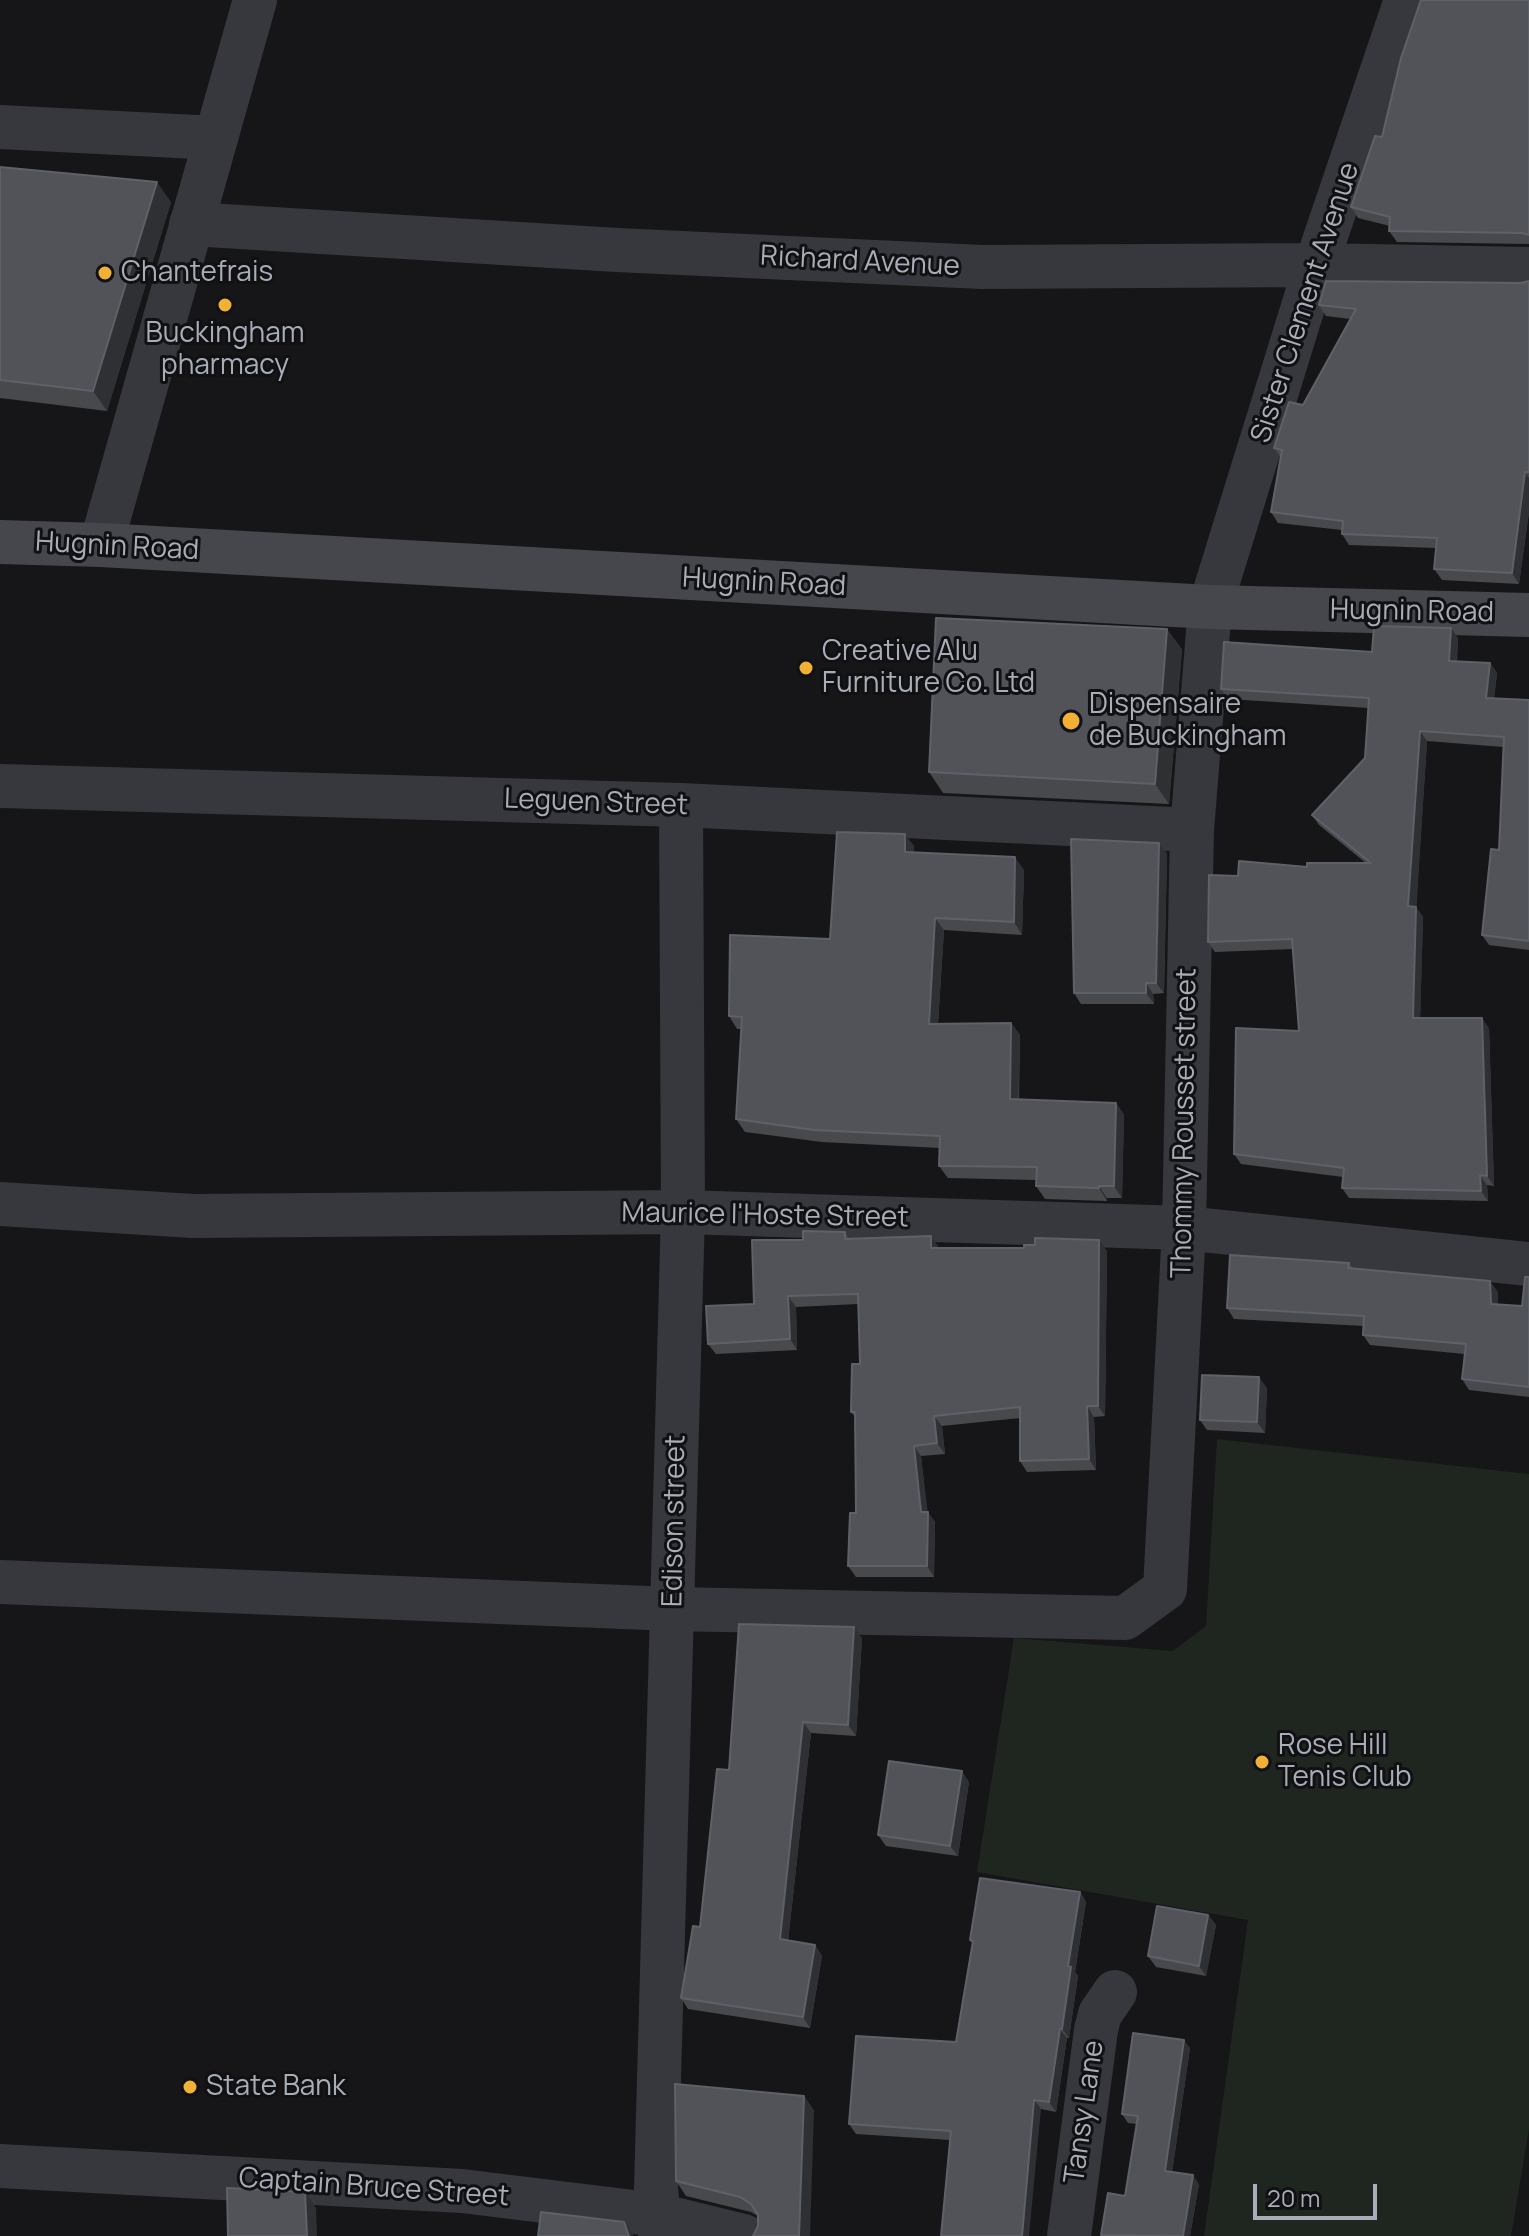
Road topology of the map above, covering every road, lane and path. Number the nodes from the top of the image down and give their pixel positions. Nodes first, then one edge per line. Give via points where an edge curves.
1 (255, 0) edge
2 (1406, 0) edge
3 (0, 127) edge
4 (216, 138) junction
5 (191, 224) junction
6 (1316, 265) junction
7 (1529, 269) edge
8 (0, 542) edge
9 (101, 545) junction
10 (1210, 607) junction
11 (1529, 615) edge
12 (0, 786) edge
13 (681, 805) junction
14 (1192, 830) junction
15 (0, 1204) edge
16 (683, 1212) junction
17 (1184, 1228) junction
18 (1529, 1264) edge
19 (0, 1582) edge
20 (673, 1609) junction
21 (1115, 1992) dead end
22 (0, 2166) edge
23 (659, 2225) edge
24 (744, 2236) edge
25 (1069, 2236) edge

1 - 4 street
2 - 6 street, Sister Clement Avenue
3 - 4 street
4 - 5 street
5 - 6 street, Richard Avenue via 982,267
5 - 9 street
6 - 7 street, Richard Avenue
6 - 10 street, Sister Clement Avenue
8 - 9 main road, Hugnin Road
9 - 10 main road, Hugnin Road
10 - 11 main road, Hugnin Road
10 - 14 street, Thommy Rousset street
12 - 13 street, Leguen Street
13 - 14 street, Leguen Street
13 - 16 street, Edison street
14 - 17 street, Thommy Rousset street
15 - 16 street, Maurice I'Hoste Street via 193,1216
16 - 17 street, Maurice I'Hoste Street
16 - 20 street, Edison street
17 - 18 street, Maurice I'Hoste Street
17 - 20 street, Thommy Rousset street via 1165,1589 1125,1618
19 - 20 street
20 - 23 street, Edison street
21 - 25 street, Tansy Lane via 1096,2030
22 - 23 street, Captain Bruce Street via 462,2191
23 - 24 street, Captain Bruce Street

